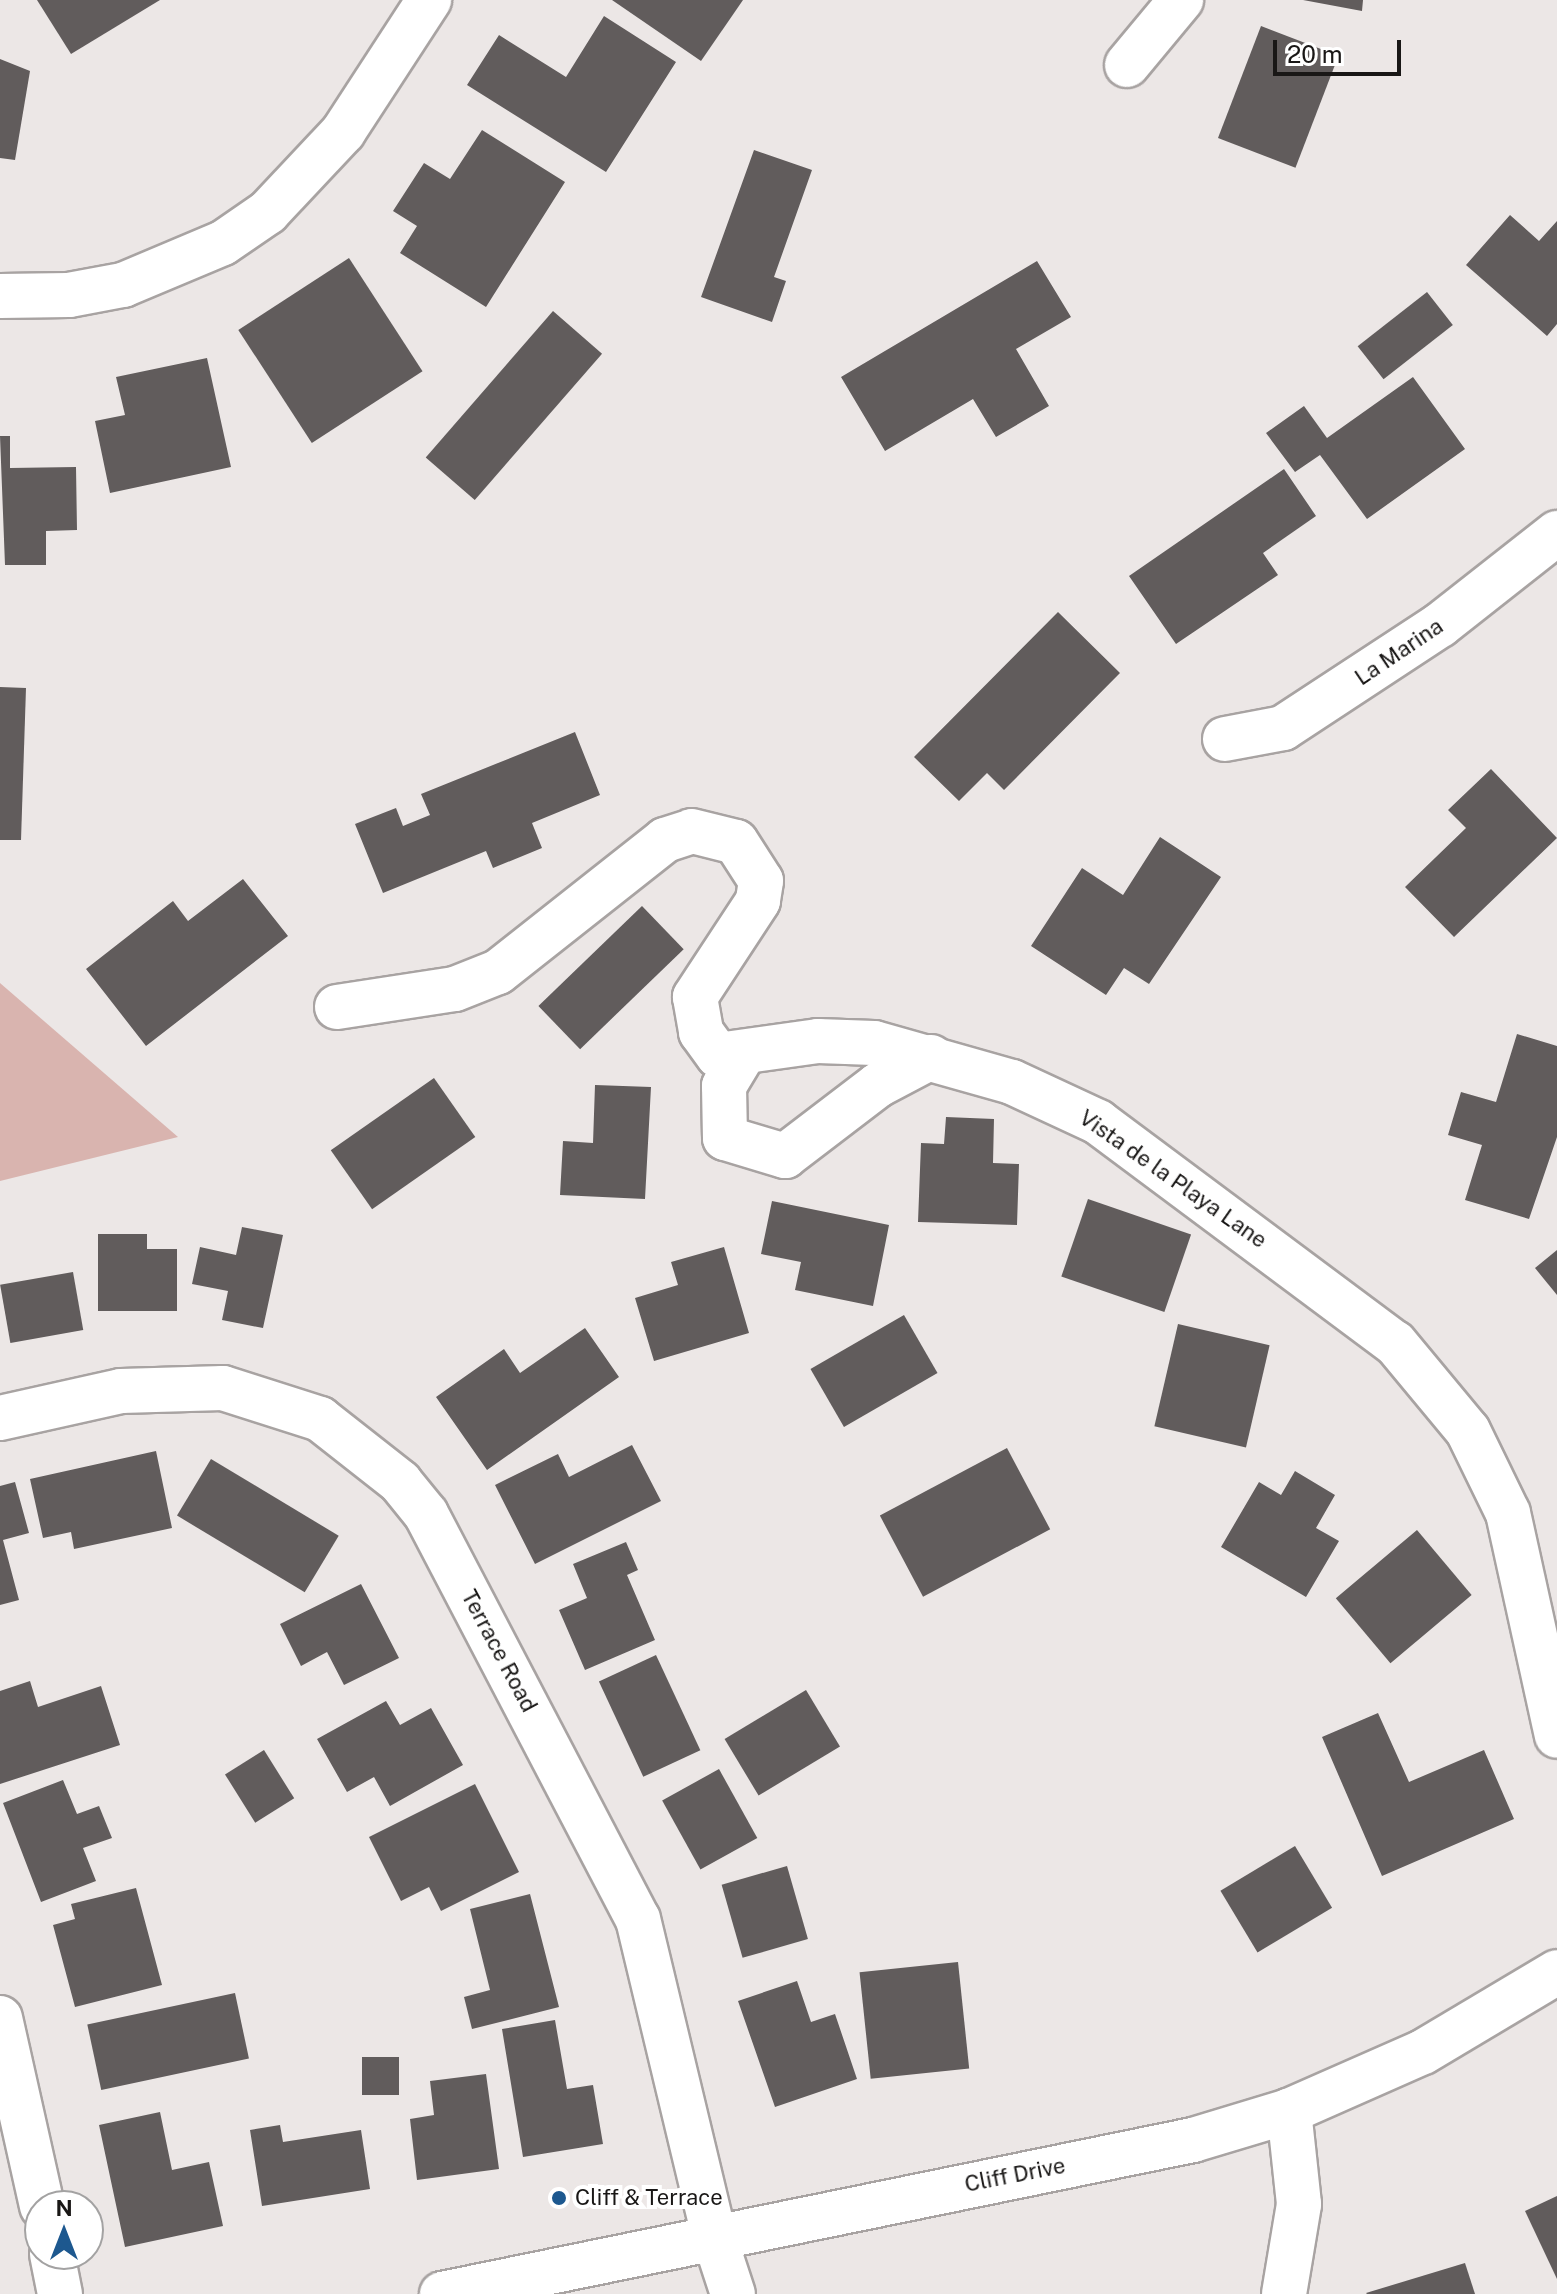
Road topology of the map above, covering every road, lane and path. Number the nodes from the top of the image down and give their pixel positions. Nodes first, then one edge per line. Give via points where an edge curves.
1 (429, 0) edge
2 (1181, 0) edge
3 (1127, 65) dead end
4 (0, 296) edge
5 (1557, 533) edge
6 (1225, 739) dead end
7 (337, 1007) dead end
8 (742, 1056) junction
9 (931, 1057) junction
10 (0, 1418) edge
11 (1557, 1736) edge
12 (1557, 1972) edge
13 (0, 2018) edge
14 (1289, 2111) junction
15 (38, 2190) edge
16 (714, 2236) junction
17 (55, 2270) edge
18 (60, 2294) edge
19 (442, 2294) edge
20 (733, 2294) edge
21 (1284, 2294) edge

1 - 4 street via 343,132 308,175 246,227 175,267 123,285 69,295
2 - 3 street
5 - 6 street, La Marina via 1440,625 1283,728
7 - 8 street via 455,989 498,972 665,840 715,832 752,859 761,881 758,901 709,967 694,1007 718,1055
8 - 9 street, Vista de la Playa Lane via 818,1041 874,1043
8 - 9 street via 724,1086 725,1138 785,1156 878,1085
9 - 11 street, Vista de la Playa Lane via 1012,1082 1098,1122 1257,1236 1426,1376 1468,1431 1508,1513
10 - 16 street, Terrace Road via 121,1391 223,1388 320,1419 400,1482 426,1514 638,1919
12 - 14 street, Cliff Drive via 1423,2052
13 - 15 street
14 - 16 street, Cliff Drive via 1193,2140
14 - 21 street via 1299,2204
16 - 19 street, Cliff Drive
16 - 20 street, Terrace Road
17 - 18 street

